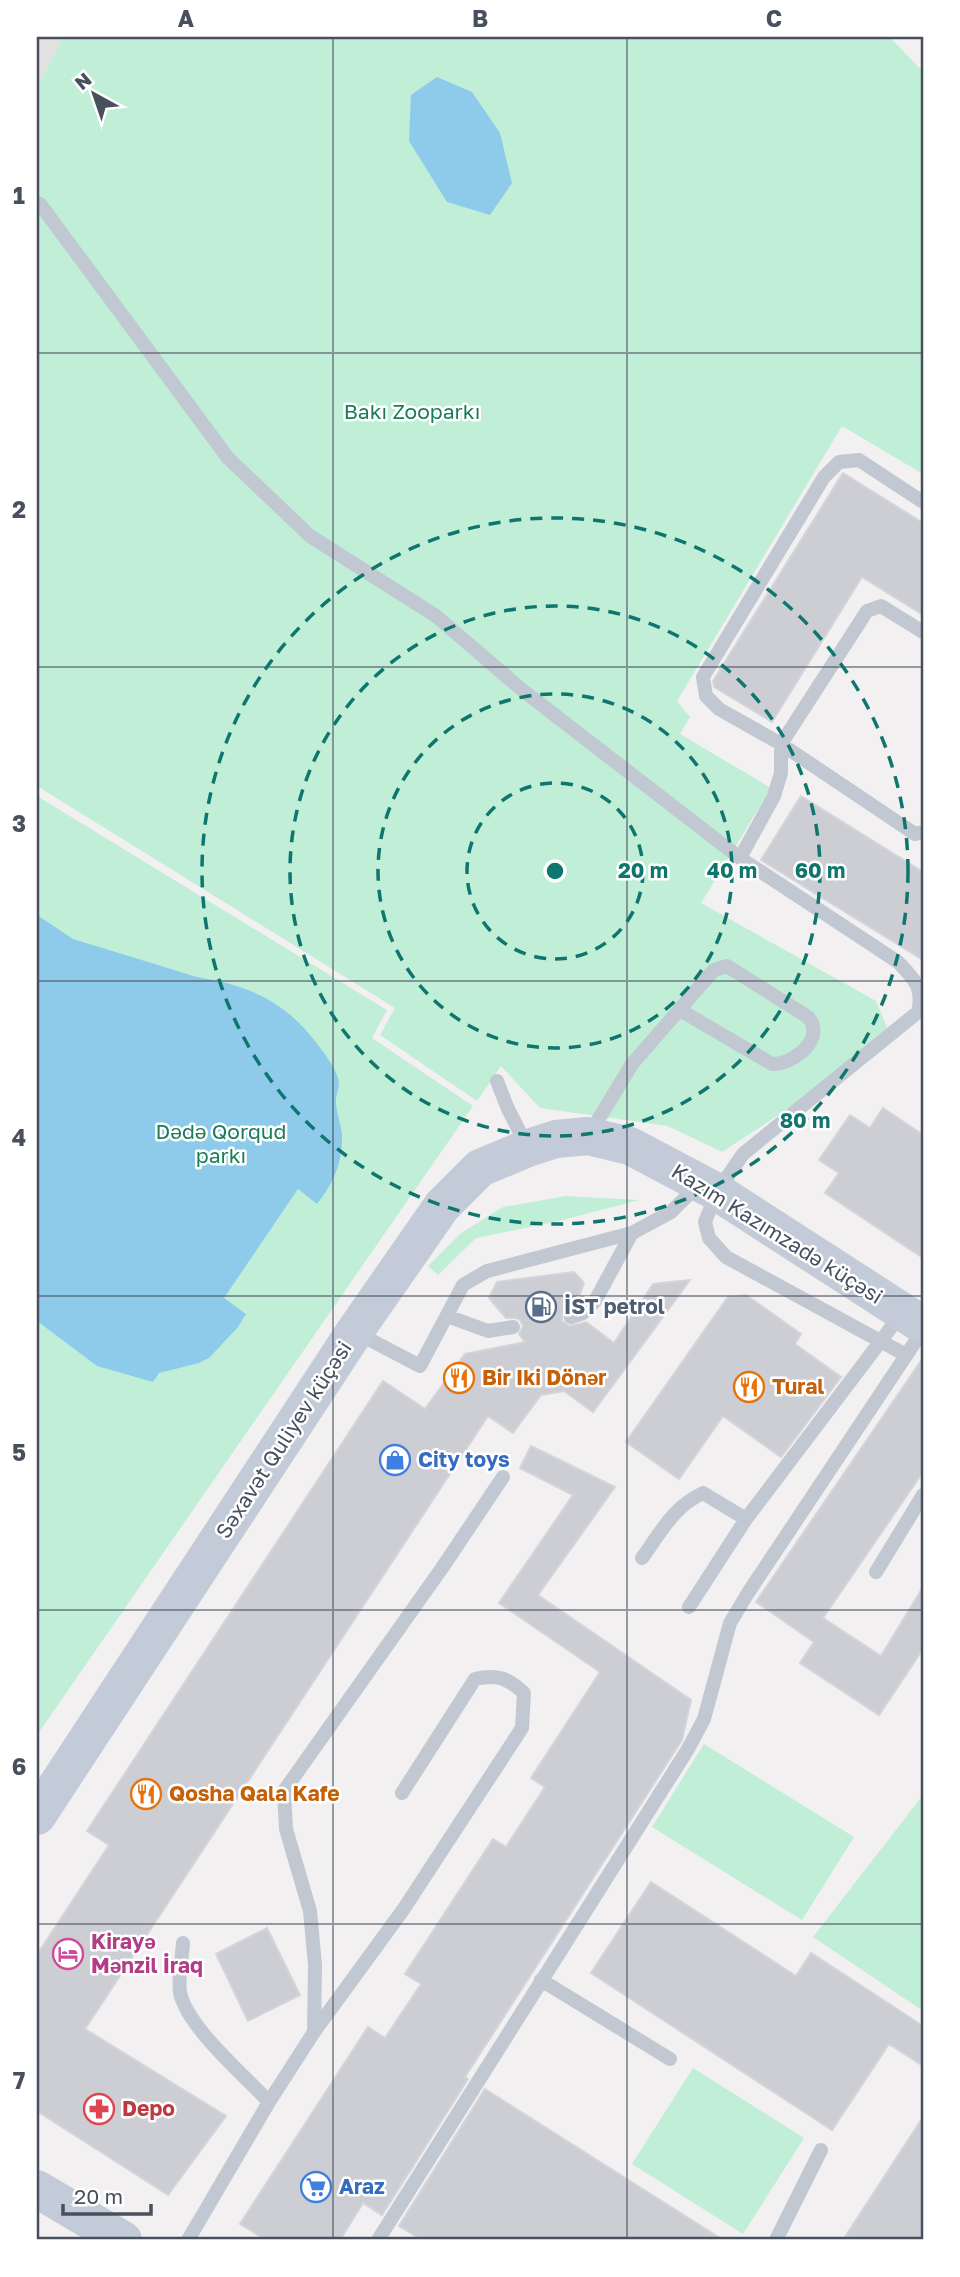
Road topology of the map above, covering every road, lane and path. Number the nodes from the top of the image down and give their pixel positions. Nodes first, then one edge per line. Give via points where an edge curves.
1 (40, 204) dead end
2 (923, 502) edge
3 (923, 632) edge
4 (781, 744) junction
5 (923, 832) edge
6 (740, 858) junction
7 (680, 1010) junction
8 (921, 1011) edge
9 (497, 1081) dead end
10 (588, 1136) junction
11 (528, 1148) junction
12 (709, 1187) junction
13 (632, 1233) junction
14 (447, 1316) junction
15 (571, 1317) dead end
16 (513, 1327) dead end
17 (355, 1331) junction
18 (908, 1333) edge
19 (503, 1478) dead end
20 (923, 1495) edge
21 (746, 1519) junction
22 (642, 1558) dead end
23 (876, 1572) dead end
24 (689, 1607) dead end
25 (402, 1793) dead end
26 (37, 1816) edge
27 (183, 1943) dead end
28 (541, 1980) junction
29 (314, 2032) junction
30 (670, 2059) dead end
31 (269, 2102) junction
32 (821, 2150) dead end
33 (37, 2189) edge
34 (123, 2240) edge
35 (188, 2240) edge
36 (378, 2240) edge
37 (776, 2240) edge

1 - 6 lane via 228,458 310,536 436,616 521,689
2 - 4 lane via 859,460 839,462 824,477 703,677 706,696 719,709
3 - 4 lane via 881,606 867,611
4 - 5 lane via 915,834
4 - 6 lane via 781,773 774,796
6 - 8 lane via 898,962 922,996
7 - 7 lane via 772,1064 795,1058 811,1040 813,1027 808,1017 727,965 714,970
7 - 10 lane via 632,1064
8 - 12 lane via 760,1138
9 - 11 lane
10 - 11 main road, Səxavət Quliyev küçəsi
10 - 12 main road, Kazım Kazımzadə küçəsi via 630,1146
11 - 17 main road, Səxavət Quliyev küçəsi via 480,1168 442,1206
12 - 13 lane
12 - 18 main road, Kazım Kazımzadə küçəsi
12 - 18 lane via 705,1222 709,1238 726,1257
13 - 14 lane via 487,1271 463,1285
13 - 15 lane via 595,1301
14 - 16 lane via 488,1331
14 - 17 lane via 420,1366
17 - 26 main road, Səxavət Quliyev küçəsi
18 - 21 lane
18 - 28 lane via 730,1623 704,1719 694,1739
19 - 29 lane via 284,1791 286,1829 310,1911
20 - 23 lane
21 - 22 lane via 703,1493 675,1511
21 - 24 lane
25 - 29 lane via 475,1679 490,1675 512,1681 524,1693 522,1728 404,1910
27 - 31 lane via 180,1992 188,2012
28 - 30 lane
28 - 36 lane
29 - 31 lane
31 - 35 lane
32 - 37 lane
33 - 34 main road

